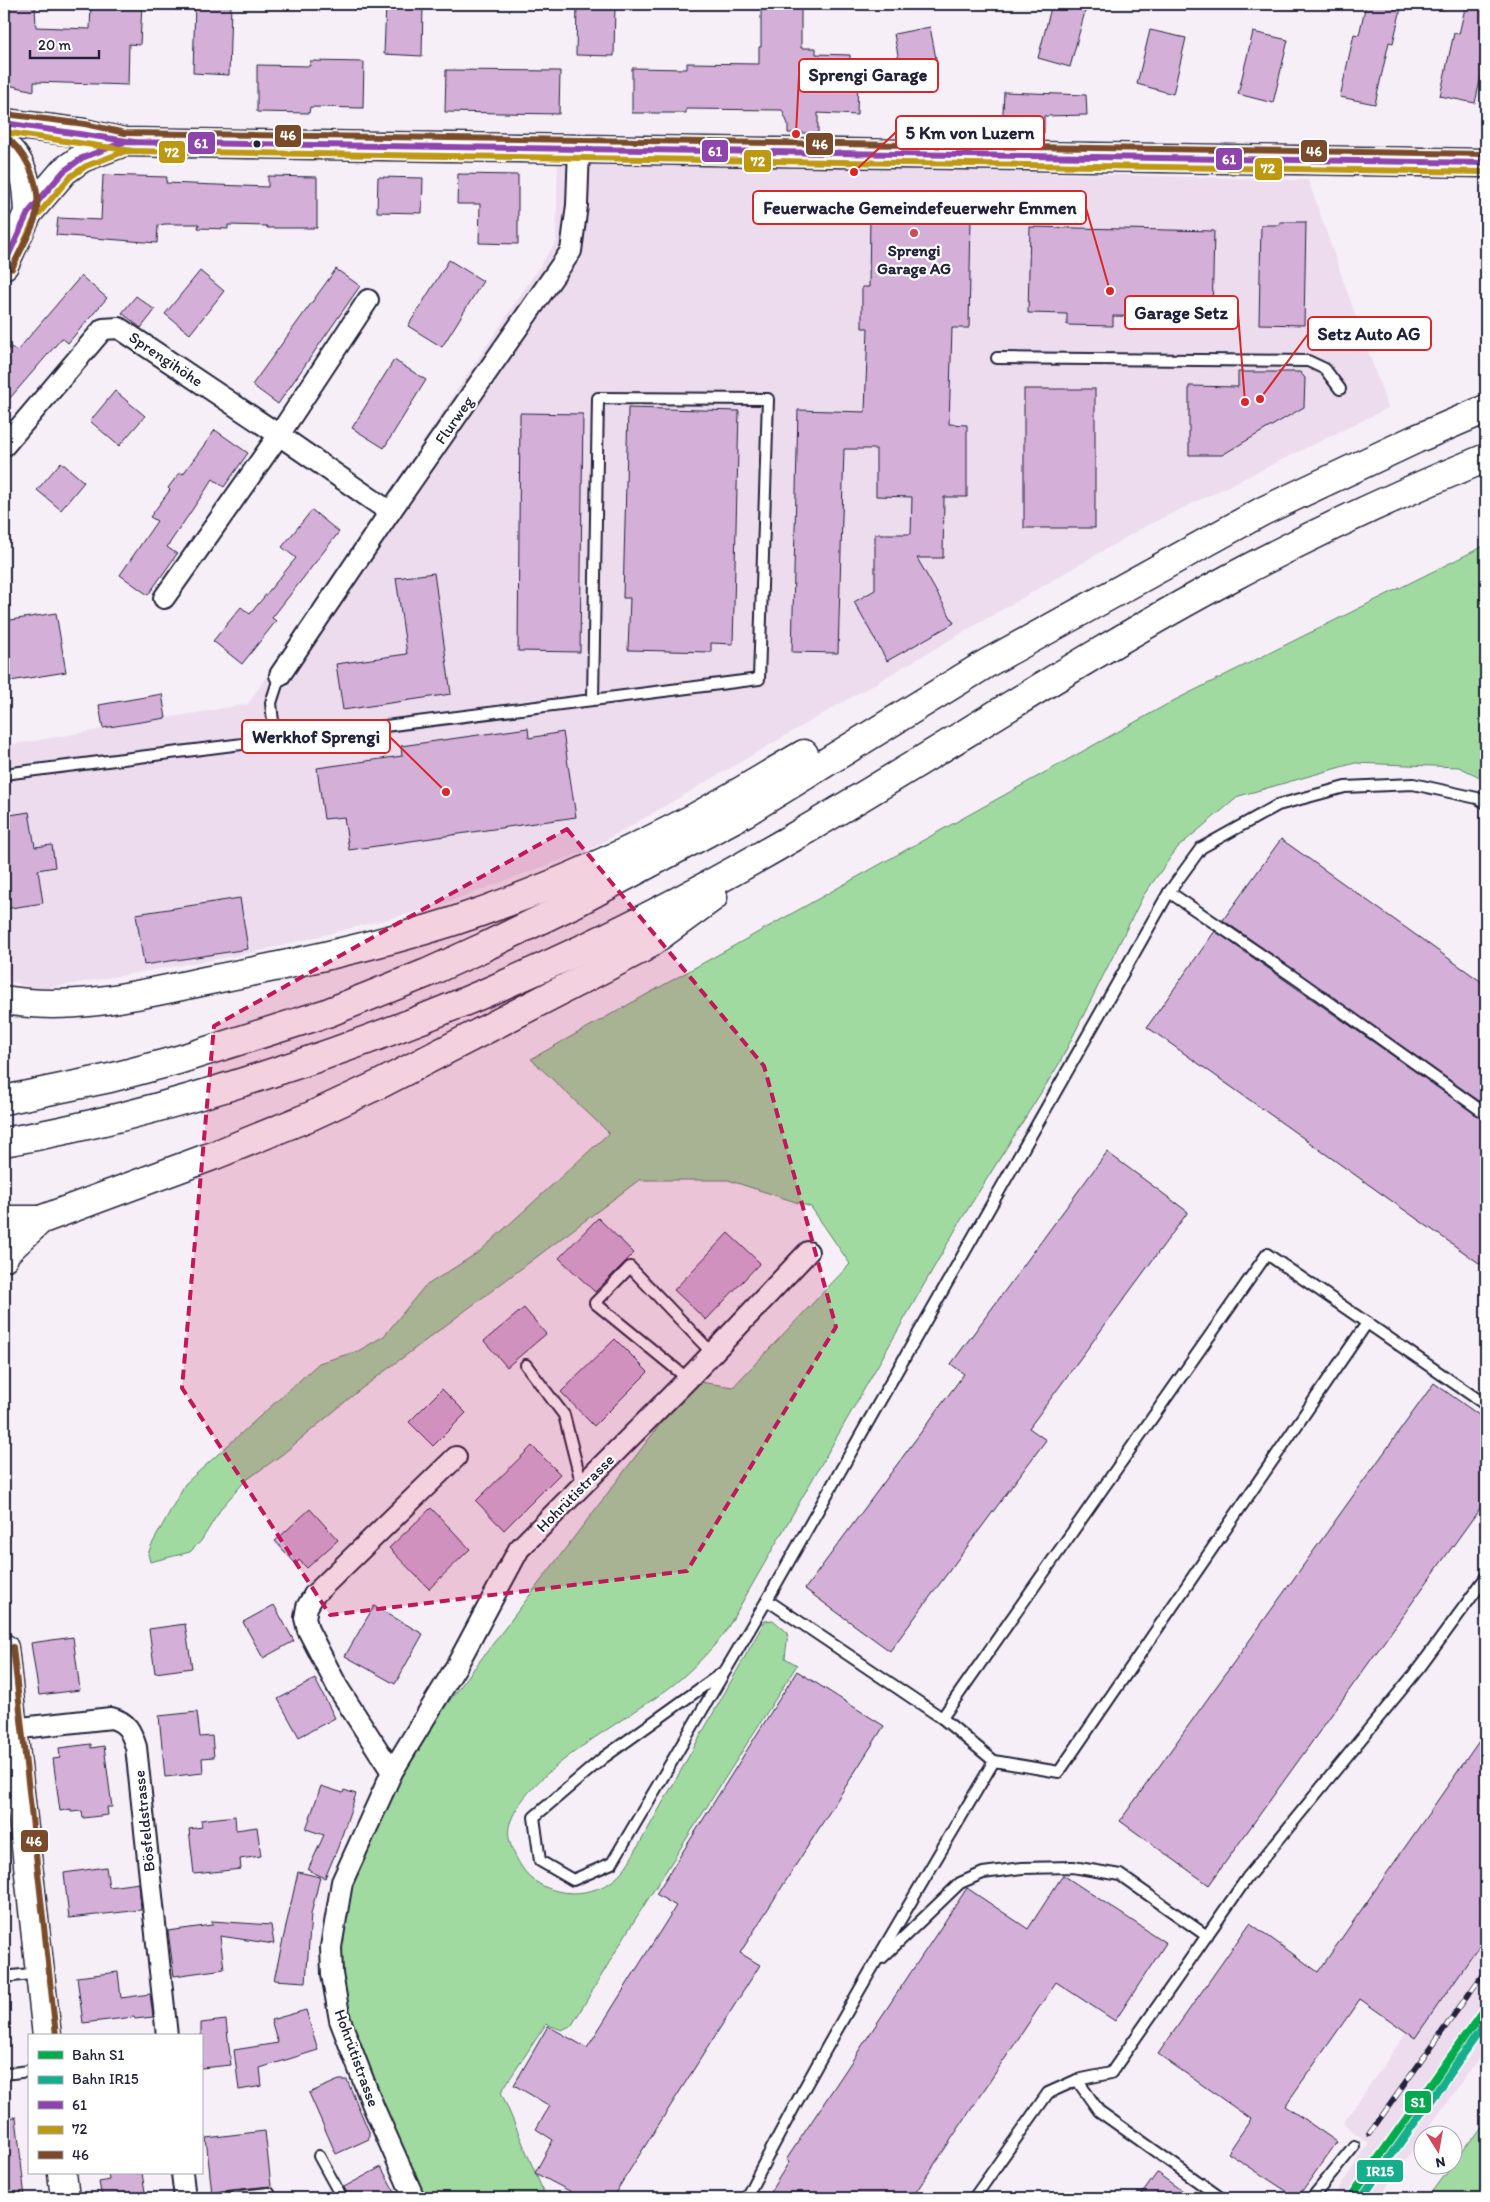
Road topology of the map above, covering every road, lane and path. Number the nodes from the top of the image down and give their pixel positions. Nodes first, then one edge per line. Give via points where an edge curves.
1 (4, 123) edge
2 (124, 142) junction
3 (4, 146) edge
4 (578, 148) junction
5 (1486, 163) edge
6 (28, 213) junction
7 (4, 264) edge
8 (368, 300) dead end
9 (997, 358) dead end
10 (1340, 389) dead end
11 (1486, 409) edge
12 (279, 435) junction
13 (4, 446) edge
14 (1486, 458) edge
15 (390, 512) junction
16 (164, 598) dead end
17 (989, 662) junction
18 (280, 675) joint
19 (594, 698) junction
20 (275, 741) junction
21 (4, 774) edge
22 (1486, 803) edge
23 (790, 839) junction
24 (1169, 892) junction
25 (4, 1000) edge
26 (4, 1100) edge
27 (1486, 1114) edge
28 (4, 1142) edge
29 (4, 1220) edge
30 (40, 1220) junction
31 (808, 1252) dead end
32 (4, 1256) edge
33 (1367, 1323) junction
34 (712, 1354) junction
35 (526, 1365) dead end
36 (688, 1379) junction
37 (1486, 1405) edge
38 (456, 1457) dead end
39 (588, 1481) junction
40 (1486, 1577) edge
41 (767, 1600) junction
42 (4, 1648) edge
43 (726, 1670) junction
44 (942, 1718) junction
45 (12, 1728) junction
46 (994, 1761) junction
47 (392, 1772) junction
48 (1207, 1936) junction
49 (872, 1967) junction
50 (40, 1973) junction
51 (4, 1977) edge
52 (47, 2034) edge
53 (167, 2034) edge
54 (28, 2071) edge
55 (4, 2074) edge
56 (1077, 2080) junction
57 (1354, 2146) dead end
58 (320, 2156) dead end
59 (62, 2174) edge
60 (182, 2174) edge
61 (268, 2193) dead end
62 (65, 2198) edge
63 (185, 2198) edge
64 (222, 2198) edge
65 (342, 2198) edge
66 (414, 2198) edge
67 (746, 2198) edge
68 (974, 2198) edge
69 (1221, 2198) edge
70 (1312, 2198) edge

1 - 2 main road via 84,133
2 - 4 main road
2 - 6 main road via 82,158 64,171
3 - 6 main road via 22,167
4 - 5 main road
4 - 15 street, Flurweg via 577,206 571,251
6 - 7 main road
8 - 12 street
9 - 10 lane via 1308,361 1325,369
11 - 17 main road via 1263,511
12 - 13 street, Sprengihöhe via 119,328 103,329
12 - 15 street, Sprengihöhe
12 - 16 street
14 - 23 main road via 1323,530 1230,578 1035,690
15 - 18 street, Flurweg
17 - 25 main road via 920,688 691,819 629,850 450,922 314,958 152,992 66,1004
17 - 26 main road via 744,813 577,902 427,974 327,1013 178,1060
18 - 20 lane via 270,703
19 - 19 lane via 760,679 768,399 598,398
19 - 20 lane
20 - 21 lane
22 - 24 lane via 1477,798 1413,784 1345,787 1278,805 1201,848
23 - 28 main road via 619,931 482,995 342,1051 186,1101 72,1130
23 - 30 main road via 643,948 382,1083 311,1116
24 - 27 lane
24 - 41 lane
29 - 30 main road
30 - 32 main road
31 - 34 street, Hohrütistrasse
33 - 37 lane
33 - 44 lane via 1267,1254
33 - 46 lane via 1059,1772
34 - 36 street, Hohrütistrasse
34 - 36 lane via 630,1267 595,1303
35 - 39 lane via 564,1415 579,1474
36 - 39 street, Hohrütistrasse
38 - 47 street via 314,1595 307,1607 308,1630 338,1688
39 - 47 street, Hohrütistrasse via 519,1549 457,1665
40 - 48 lane via 1420,1667 1247,1878
41 - 43 lane
41 - 44 lane
42 - 45 main road
43 - 43 lane via 612,1863 573,1880 540,1861 534,1817 603,1758
44 - 46 lane
45 - 50 main road
45 - 53 street, Bösfeldstrasse via 111,1718 128,1726 136,1746
46 - 49 lane
47 - 66 street, Hohrütistrasse via 342,1882 331,1947 332,1974 340,2020
48 - 49 lane via 1120,1875 1073,1867 1022,1868 983,1874 960,1883
48 - 56 lane via 1111,2073
49 - 67 lane
50 - 51 lane
50 - 52 main road
54 - 55 lane
56 - 68 lane via 1048,2093
56 - 69 lane via 1099,2111
57 - 70 lane
58 - 65 lane
59 - 62 main road
60 - 63 street
61 - 64 lane

